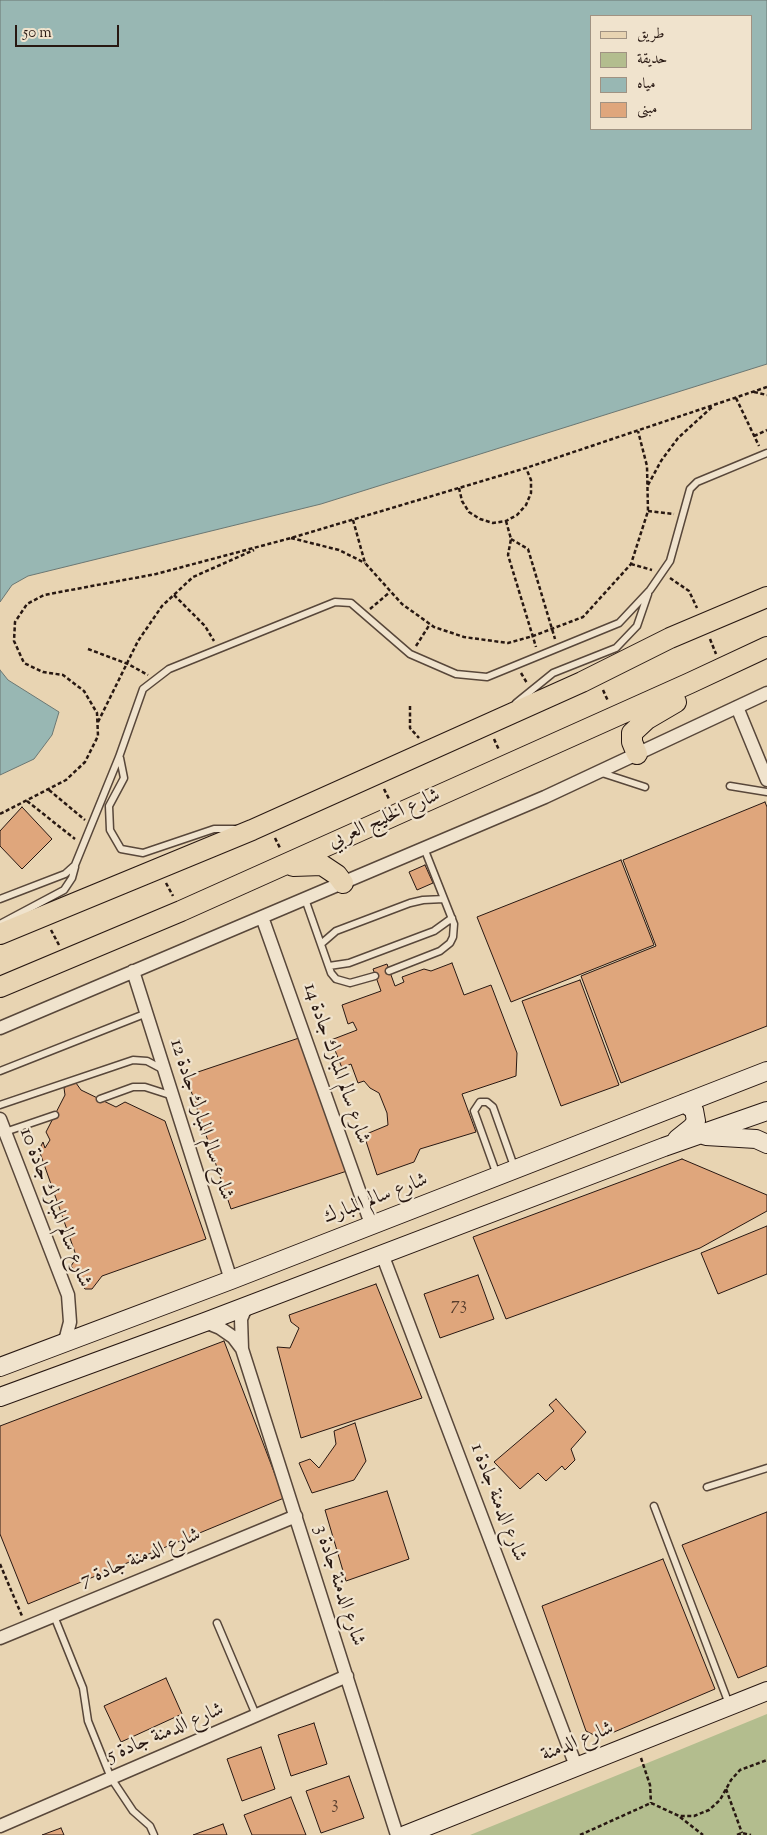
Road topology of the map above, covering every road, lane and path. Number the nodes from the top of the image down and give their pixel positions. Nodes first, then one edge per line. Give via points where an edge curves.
1 (767, 387) edge
2 (753, 392) junction
3 (767, 395) edge
4 (736, 398) junction
5 (714, 405) junction
6 (767, 430) edge
7 (638, 431) junction
8 (754, 436) junction
9 (765, 454) edge
10 (526, 468) junction
11 (647, 486) junction
12 (459, 488) junction
13 (648, 511) junction
14 (681, 514) junction
15 (353, 520) junction
16 (506, 521) junction
17 (291, 538) junction
18 (511, 540) junction
19 (262, 546) junction
20 (365, 563) junction
21 (632, 564) junction
22 (663, 573) junction
23 (650, 590) junction
24 (390, 592) junction
25 (174, 594) junction
26 (767, 597) edge
27 (364, 614) junction
28 (430, 624) junction
29 (704, 624) junction
30 (552, 630) junction
31 (533, 636) junction
32 (767, 647) edge
33 (558, 648) junction
34 (88, 649) dead end
35 (219, 649) junction
36 (410, 654) junction
37 (539, 656) junction
38 (128, 664) junction
39 (516, 665) junction
40 (728, 666) junction
41 (596, 675) junction
42 (156, 679) junction
43 (531, 691) junction
44 (767, 693) edge
45 (410, 706) dead end
46 (737, 707) junction
47 (616, 717) junction
48 (97, 723) junction
49 (489, 723) junction
50 (431, 749) junction
51 (637, 754) junction
52 (119, 757) junction
53 (506, 766) junction
54 (598, 772) junction
55 (376, 774) junction
56 (767, 780) edge
57 (730, 786) dead end
58 (645, 787) dead end
59 (49, 790) junction
60 (767, 792) edge
61 (27, 801) junction
62 (0, 814) edge
63 (397, 815) junction
64 (91, 825) junction
65 (260, 826) junction
66 (83, 846) junction
67 (424, 848) junction
68 (75, 865) junction
69 (281, 866) junction
70 (159, 868) junction
71 (343, 883) junction
72 (0, 899) edge
73 (305, 899) junction
74 (444, 899) junction
75 (180, 911) junction
76 (42, 916) junction
77 (262, 917) junction
78 (452, 918) junction
79 (0, 924) edge
80 (0, 934) edge
81 (320, 944) junction
82 (68, 958) junction
83 (329, 966) junction
84 (389, 970) dead end
85 (133, 971) junction
86 (376, 976) dead end
87 (0, 987) edge
88 (147, 1013) junction
89 (0, 1028) edge
90 (165, 1071) junction
91 (767, 1071) edge
92 (0, 1072) edge
93 (173, 1096) junction
94 (100, 1099) dead end
95 (684, 1103) junction
96 (0, 1105) edge
97 (767, 1111) edge
98 (55, 1114) dead end
99 (0, 1119) edge
100 (5, 1132) junction
101 (698, 1136) junction
102 (767, 1144) edge
103 (664, 1147) junction
104 (515, 1169) junction
105 (497, 1176) junction
106 (372, 1224) junction
107 (382, 1254) junction
108 (231, 1280) junction
109 (246, 1306) junction
110 (205, 1322) junction
111 (65, 1341) junction
112 (242, 1349) junction
113 (0, 1367) edge
114 (0, 1397) edge
115 (767, 1468) edge
116 (707, 1487) dead end
117 (654, 1506) dead end
118 (296, 1516) junction
119 (0, 1564) edge
120 (54, 1616) junction
121 (218, 1623) dead end
122 (26, 1627) junction
123 (0, 1638) edge
124 (346, 1676) junction
125 (767, 1691) edge
126 (730, 1706) junction
127 (256, 1715) junction
128 (634, 1744) junction
129 (767, 1760) edge
130 (576, 1766) junction
131 (111, 1778) junction
132 (726, 1788) junction
133 (651, 1803) junction
134 (679, 1816) junction
135 (0, 1826) edge
136 (742, 1833) junction
137 (406, 1834) edge
138 (154, 1835) edge
139 (580, 1835) edge
140 (703, 1835) edge
141 (737, 1835) edge
142 (752, 1835) edge

1 - 2 path
2 - 3 path
2 - 4 path
4 - 5 path
4 - 8 path
5 - 7 path
5 - 11 path via 678,438
6 - 8 path
7 - 10 path
7 - 11 path via 647,466
8 - 9 path
9 - 14 lane via 697,482 690,489
10 - 12 path
10 - 16 path via 531,480 531,493 518,515
11 - 13 path
12 - 15 path
12 - 16 path via 469,512 493,523
13 - 14 path
13 - 21 path
14 - 22 lane via 670,561
15 - 17 path
15 - 20 path
16 - 18 path
17 - 19 path
17 - 20 path via 339,550
18 - 30 path via 528,549
18 - 31 path via 508,555
19 - 25 path via 193,577
19 - 48 path via 156,574 44,595 27,604 15,622 14,642 24,663 43,672 63,675 84,691 97,713
20 - 24 path
21 - 22 path
21 - 30 path via 583,616
22 - 23 lane
22 - 29 path via 689,592
23 - 33 lane via 619,623
23 - 43 lane via 637,626 616,648 553,673
24 - 27 path
24 - 28 path
25 - 35 path via 205,626
25 - 38 path via 138,641
26 - 29 main road
27 - 35 lane via 351,603 335,602
27 - 36 lane
28 - 31 path via 464,637 508,643
28 - 36 path
29 - 40 path
29 - 41 main road
30 - 31 path
30 - 33 path
31 - 37 path
32 - 40 main road, شارع الخليج العربي
33 - 37 lane
34 - 38 path
35 - 42 lane via 169,669
36 - 39 lane via 456,674 487,677
37 - 39 lane
38 - 42 path
38 - 48 path
39 - 43 path
40 - 47 main road, شارع الخليج العربي
40 - 51 main road via 722,676 647,719 632,733
41 - 47 path
41 - 49 main road
42 - 52 lane via 143,689
43 - 49 lane
44 - 46 street
45 - 50 path via 410,728
46 - 51 street
46 - 56 street
47 - 53 main road, شارع الخليج العربي
48 - 59 path via 98,736 85,762 66,780
49 - 50 main road
49 - 53 path
50 - 55 main road
51 - 54 street
52 - 64 lane
52 - 65 lane via 124,778 108,806 110,830 122,848 143,853 214,829
53 - 63 main road, شارع الخليج العربي
54 - 58 lane
54 - 67 street
55 - 63 path
55 - 65 main road
57 - 60 lane
59 - 61 path
59 - 64 path
61 - 62 path
61 - 66 path
63 - 69 main road, شارع الخليج العربي
64 - 66 lane
65 - 69 path
65 - 70 main road
66 - 68 lane
67 - 71 street
67 - 74 lane
68 - 72 lane via 64,874
68 - 79 lane via 64,890
69 - 71 main road via 322,865 337,874
69 - 75 main road, شارع الخليج العربي
70 - 75 path
70 - 76 main road
71 - 73 street
73 - 77 street
73 - 81 lane
74 - 78 lane
74 - 81 lane via 410,903 336,931
75 - 82 main road, شارع الخليج العربي
76 - 80 main road
76 - 82 path
77 - 85 street
77 - 106 street, شارع سالم المبارك جادة 14
78 - 83 lane via 444,926 425,934 349,963
78 - 84 lane via 453,937 445,948
81 - 83 lane
82 - 87 main road, شارع الخليج العربي
83 - 86 lane via 343,982 357,982
85 - 88 street, شارع سالم المبارك جادة 12
85 - 89 street
88 - 90 street, شارع سالم المبارك جادة 12
88 - 92 lane
90 - 93 street, شارع سالم المبارك جادة 12
90 - 96 lane via 147,1061 134,1060
91 - 95 main road, شارع سالم المبارك
93 - 94 lane via 134,1087
93 - 108 street, شارع سالم المبارك جادة 12
95 - 103 main road via 696,1114 695,1124
95 - 104 main road, شارع سالم المبارك
97 - 101 main road
98 - 100 lane
99 - 100 street, شارع سالم المبارك جادة 10
100 - 111 street, شارع سالم المبارك جادة 10 via 68,1295 70,1322
101 - 102 main road via 756,1139
101 - 103 main road
103 - 107 main road
104 - 105 main road, شارع سالم المبارك
104 - 105 lane via 493,1107 487,1102 480,1102 474,1108 474,1115
105 - 106 main road, شارع سالم المبارك
106 - 108 main road, شارع سالم المبارك
107 - 109 main road
107 - 130 street, شارع الدمنة جادة 1
108 - 111 main road, شارع سالم المبارك
109 - 110 main road
109 - 112 street, شارع الدمنة جادة 3 via 241,1319
110 - 112 street, شارع الدمنة جادة 3 via 233,1336
110 - 114 main road
111 - 113 main road, شارع سالم المبارك
112 - 118 street, شارع الدمنة جادة 3
115 - 116 lane
117 - 126 lane
118 - 120 street, شارع الدمنة جادة 7
118 - 124 street, شارع الدمنة جادة 3
119 - 122 path
120 - 122 street, شارع الدمنة جادة 7
120 - 131 lane via 83,1688 88,1721
121 - 127 lane
122 - 123 street, شارع الدمنة جادة 7
124 - 127 street, شارع الدمنة جادة 5
124 - 137 street, شارع الدمنة جادة 3
125 - 126 main road, شارع الدمنة
126 - 128 main road, شارع الدمنة
127 - 131 street, شارع الدمنة جادة 5
128 - 130 main road, شارع الدمنة
128 - 133 path via 646,1769
129 - 132 path via 740,1770
130 - 137 main road, شارع الدمنة
131 - 135 street, شارع الدمنة جادة 5
131 - 138 lane
132 - 134 path via 720,1800 709,1810 694,1816
132 - 136 path
133 - 134 path
133 - 139 path
134 - 140 path
136 - 141 path
136 - 142 path

